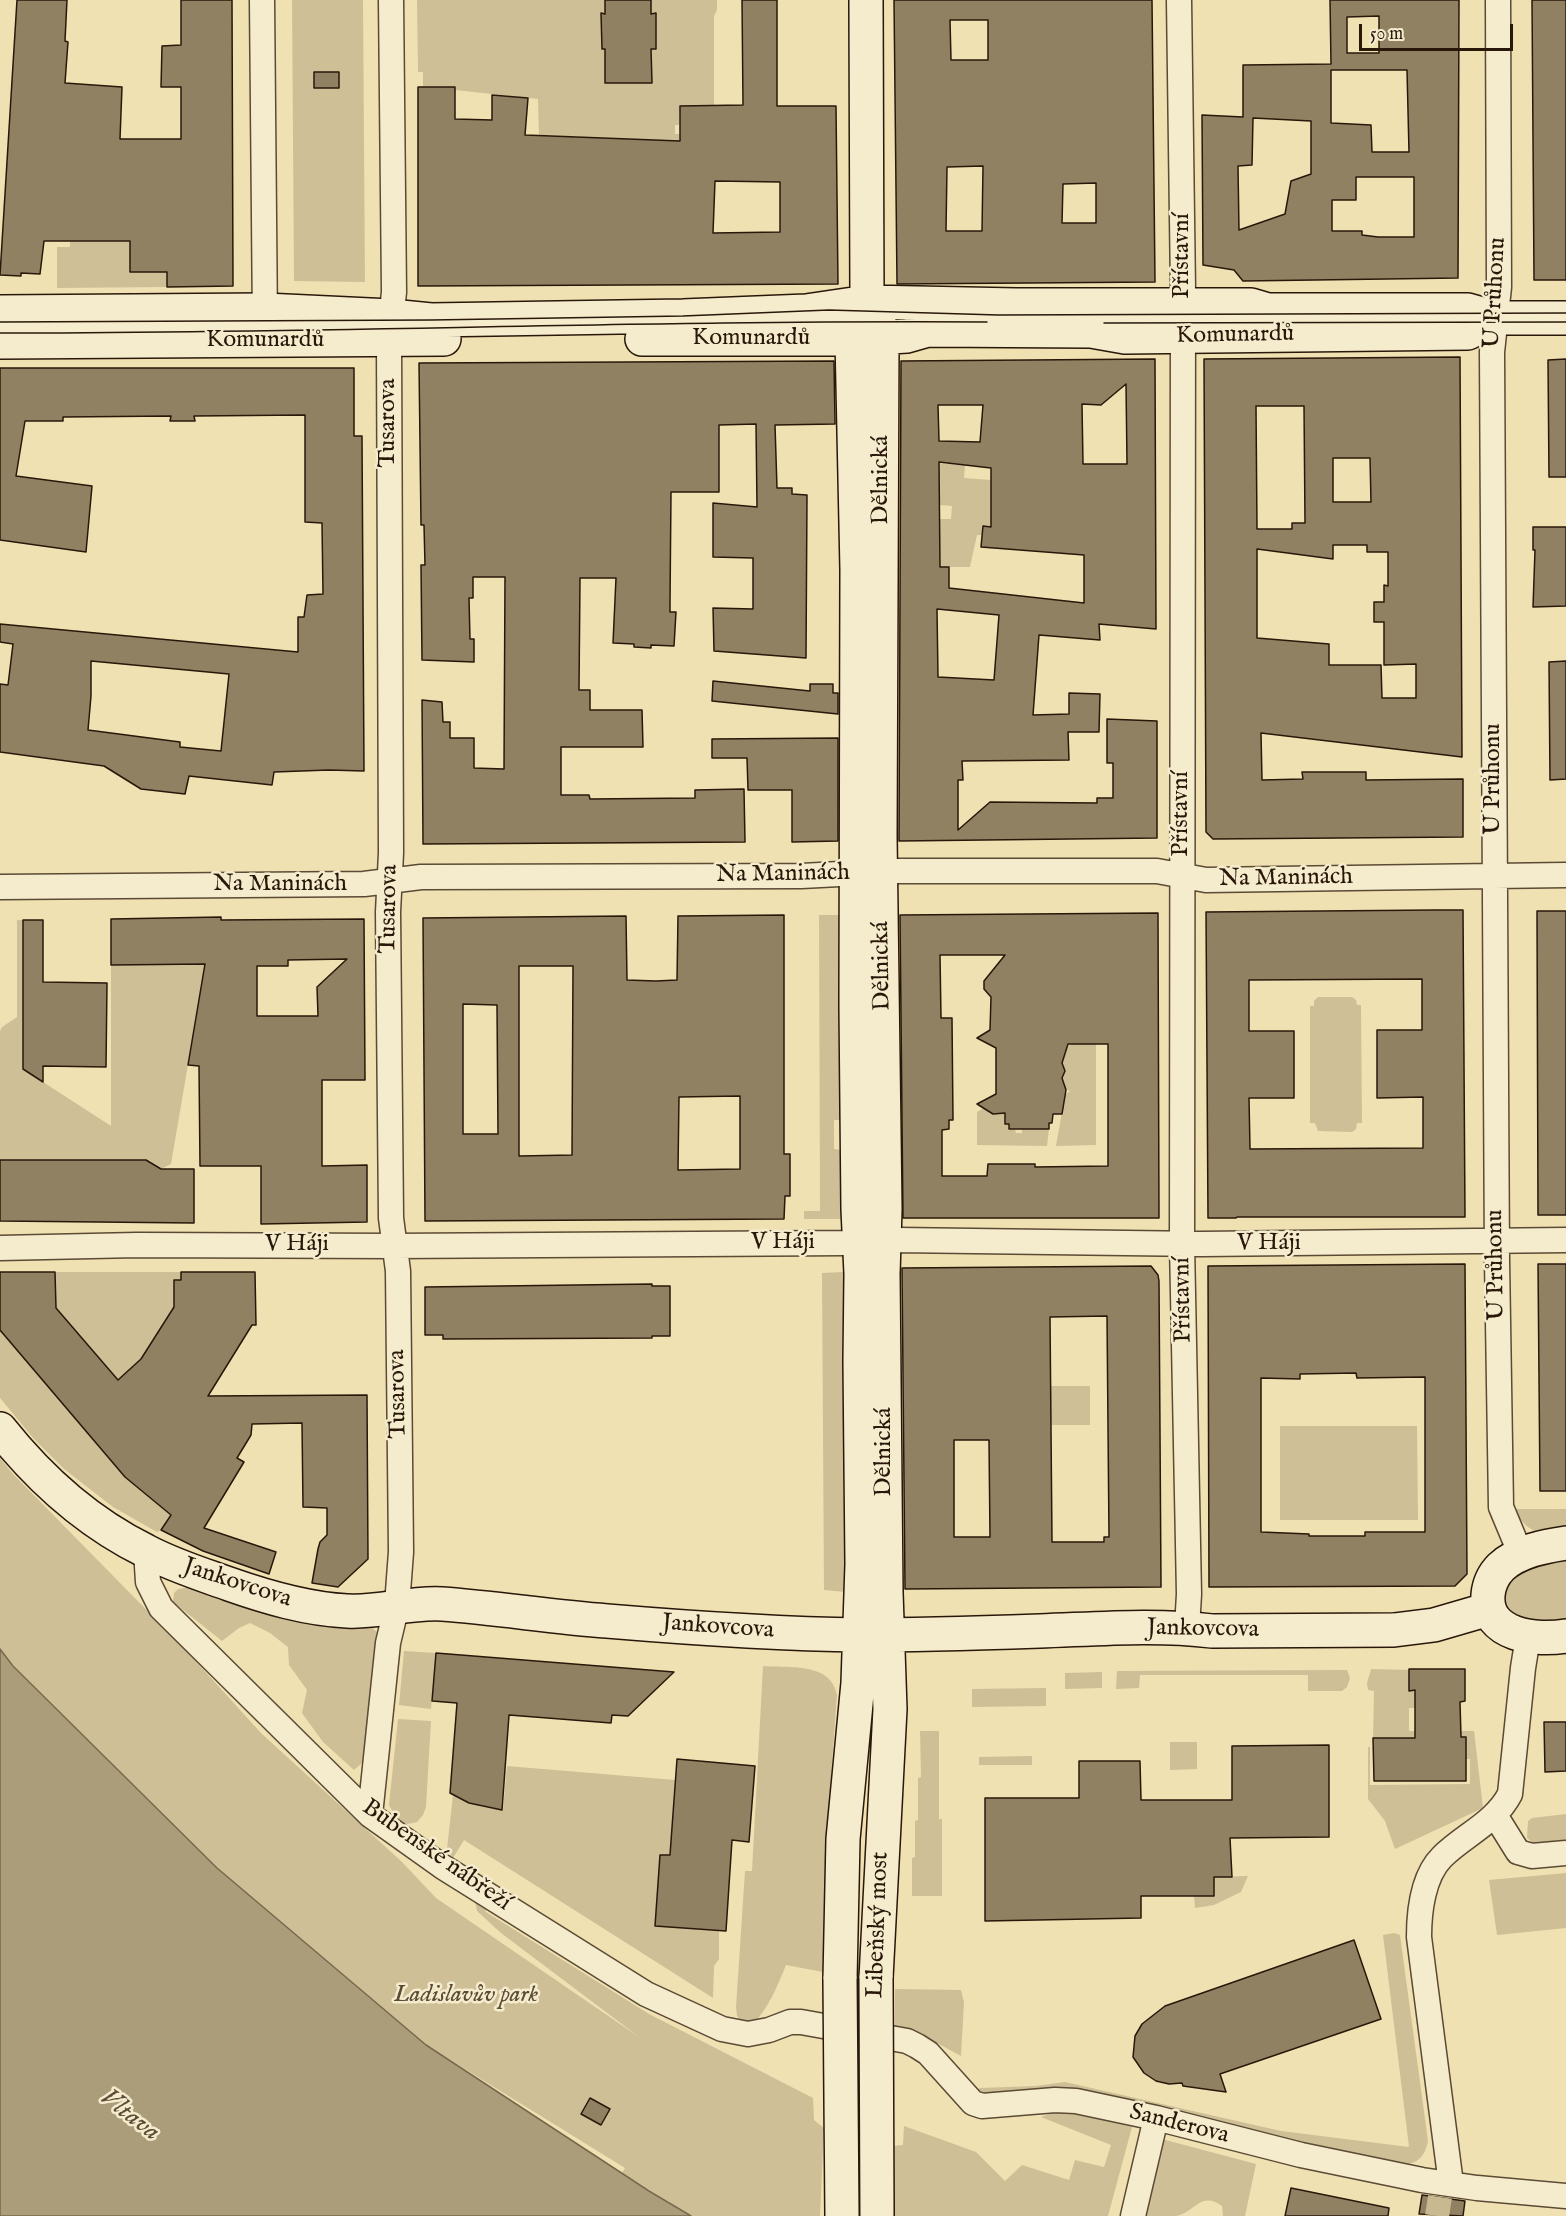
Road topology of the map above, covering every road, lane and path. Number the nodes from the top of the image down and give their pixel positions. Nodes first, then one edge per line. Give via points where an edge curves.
1 (262, 0) edge
2 (391, 0) edge
3 (866, 0) edge
4 (1179, 0) edge
5 (1498, 0) edge
6 (867, 302) junction
7 (0, 312) edge
8 (1496, 318) junction
9 (1566, 318) edge
10 (1183, 321) junction
11 (265, 326) junction
12 (390, 328) junction
13 (867, 338) junction
14 (0, 342) edge
15 (869, 872) junction
16 (1183, 875) junction
17 (1566, 875) edge
18 (1495, 876) junction
19 (390, 881) junction
20 (0, 887) edge
21 (1566, 1240) edge
22 (872, 1242) junction
23 (1497, 1242) junction
24 (1182, 1244) junction
25 (394, 1246) junction
26 (0, 1248) edge
27 (0, 1429) edge
28 (1566, 1543) edge
29 (146, 1551) junction
30 (1521, 1555) junction
31 (397, 1605) junction
32 (1489, 1609) junction
33 (1187, 1628) junction
34 (873, 1634) junction
35 (1566, 1636) edge
36 (1528, 1637) junction
37 (370, 1815) junction
38 (1495, 1815) junction
39 (1566, 1853) edge
40 (815, 2023) joint
41 (1156, 2118) junction
42 (1444, 2188) junction
43 (1566, 2196) edge
44 (842, 2216) edge
45 (877, 2216) edge
46 (1133, 2216) edge

1 - 11 street
2 - 12 street, Tusarova via 394,292
3 - 6 street, Dělnická
4 - 10 street, Přístavní
5 - 8 street, U Průhonu
6 - 10 street, Komunardů via 1016,305
6 - 12 street, Komunardů via 806,311 431,320
6 - 13 street, Dělnická
7 - 11 street, Komunardů
8 - 9 street, Komunardů
8 - 10 street, Komunardů via 1468,333
8 - 18 street, U Průhonu via 1492,352
10 - 13 street, Komunardů via 1125,337 1090,331 928,330 907,336
10 - 16 street, Přístavní
11 - 12 street, Komunardů
11 - 14 street, Komunardů
12 - 13 street, Komunardů
12 - 19 street, Tusarova
13 - 15 street, Dělnická via 857,570
15 - 16 street, Na Maninách via 1157,871
15 - 19 street, Na Maninách via 801,876 421,877
15 - 22 street, Dělnická
16 - 18 street, Na Maninách via 1206,880
16 - 24 street, Přístavní
17 - 18 street, Na Maninách
18 - 23 street, U Průhonu
19 - 20 street, Na Maninách
19 - 25 street, Tusarova
21 - 23 street, V Háji
22 - 24 street, V Háji
22 - 25 street, V Háji
22 - 34 street, Dělnická via 861,1274 860,1361 862,1564
23 - 24 street, V Háji
23 - 30 street, U Průhonu via 1501,1507
24 - 33 street, Přístavní
25 - 26 street, V Háji
25 - 31 street, Tusarova via 398,1270
27 - 29 street, Jankovcova via 21,1455 72,1503
28 - 30 street
29 - 31 street, Jankovcova via 196,1573 299,1604 344,1611
29 - 37 street, Bubenské nábřeží via 148,1582 161,1608
30 - 32 street via 1503,1565 1493,1577 1488,1589
31 - 34 street, Jankovcova via 441,1604 752,1631
31 - 37 street, Tusarova via 388,1643
32 - 33 street, Jankovcova via 1434,1625 1394,1630
32 - 36 street via 1496,1622
33 - 34 street, Jankovcova
34 - 44 street, Libeňský most, bridge via 858,1683 843,1839
34 - 45 street, Libeňský most, bridge via 890,1709 876,1978
35 - 36 street
36 - 38 street via 1510,1794
37 - 40 street, Bubenské nábřeží via 443,1867 646,1994 722,2029 748,2034 790,2022
38 - 39 street via 1518,1851 1532,1856
38 - 42 street via 1440,1858 1420,1910 1419,1937
40 - 41 street, Sanderova via 907,2041 928,2053 973,2103 982,2106 1076,2101
41 - 42 street, Sanderova
41 - 46 street
42 - 43 street, Sanderova

